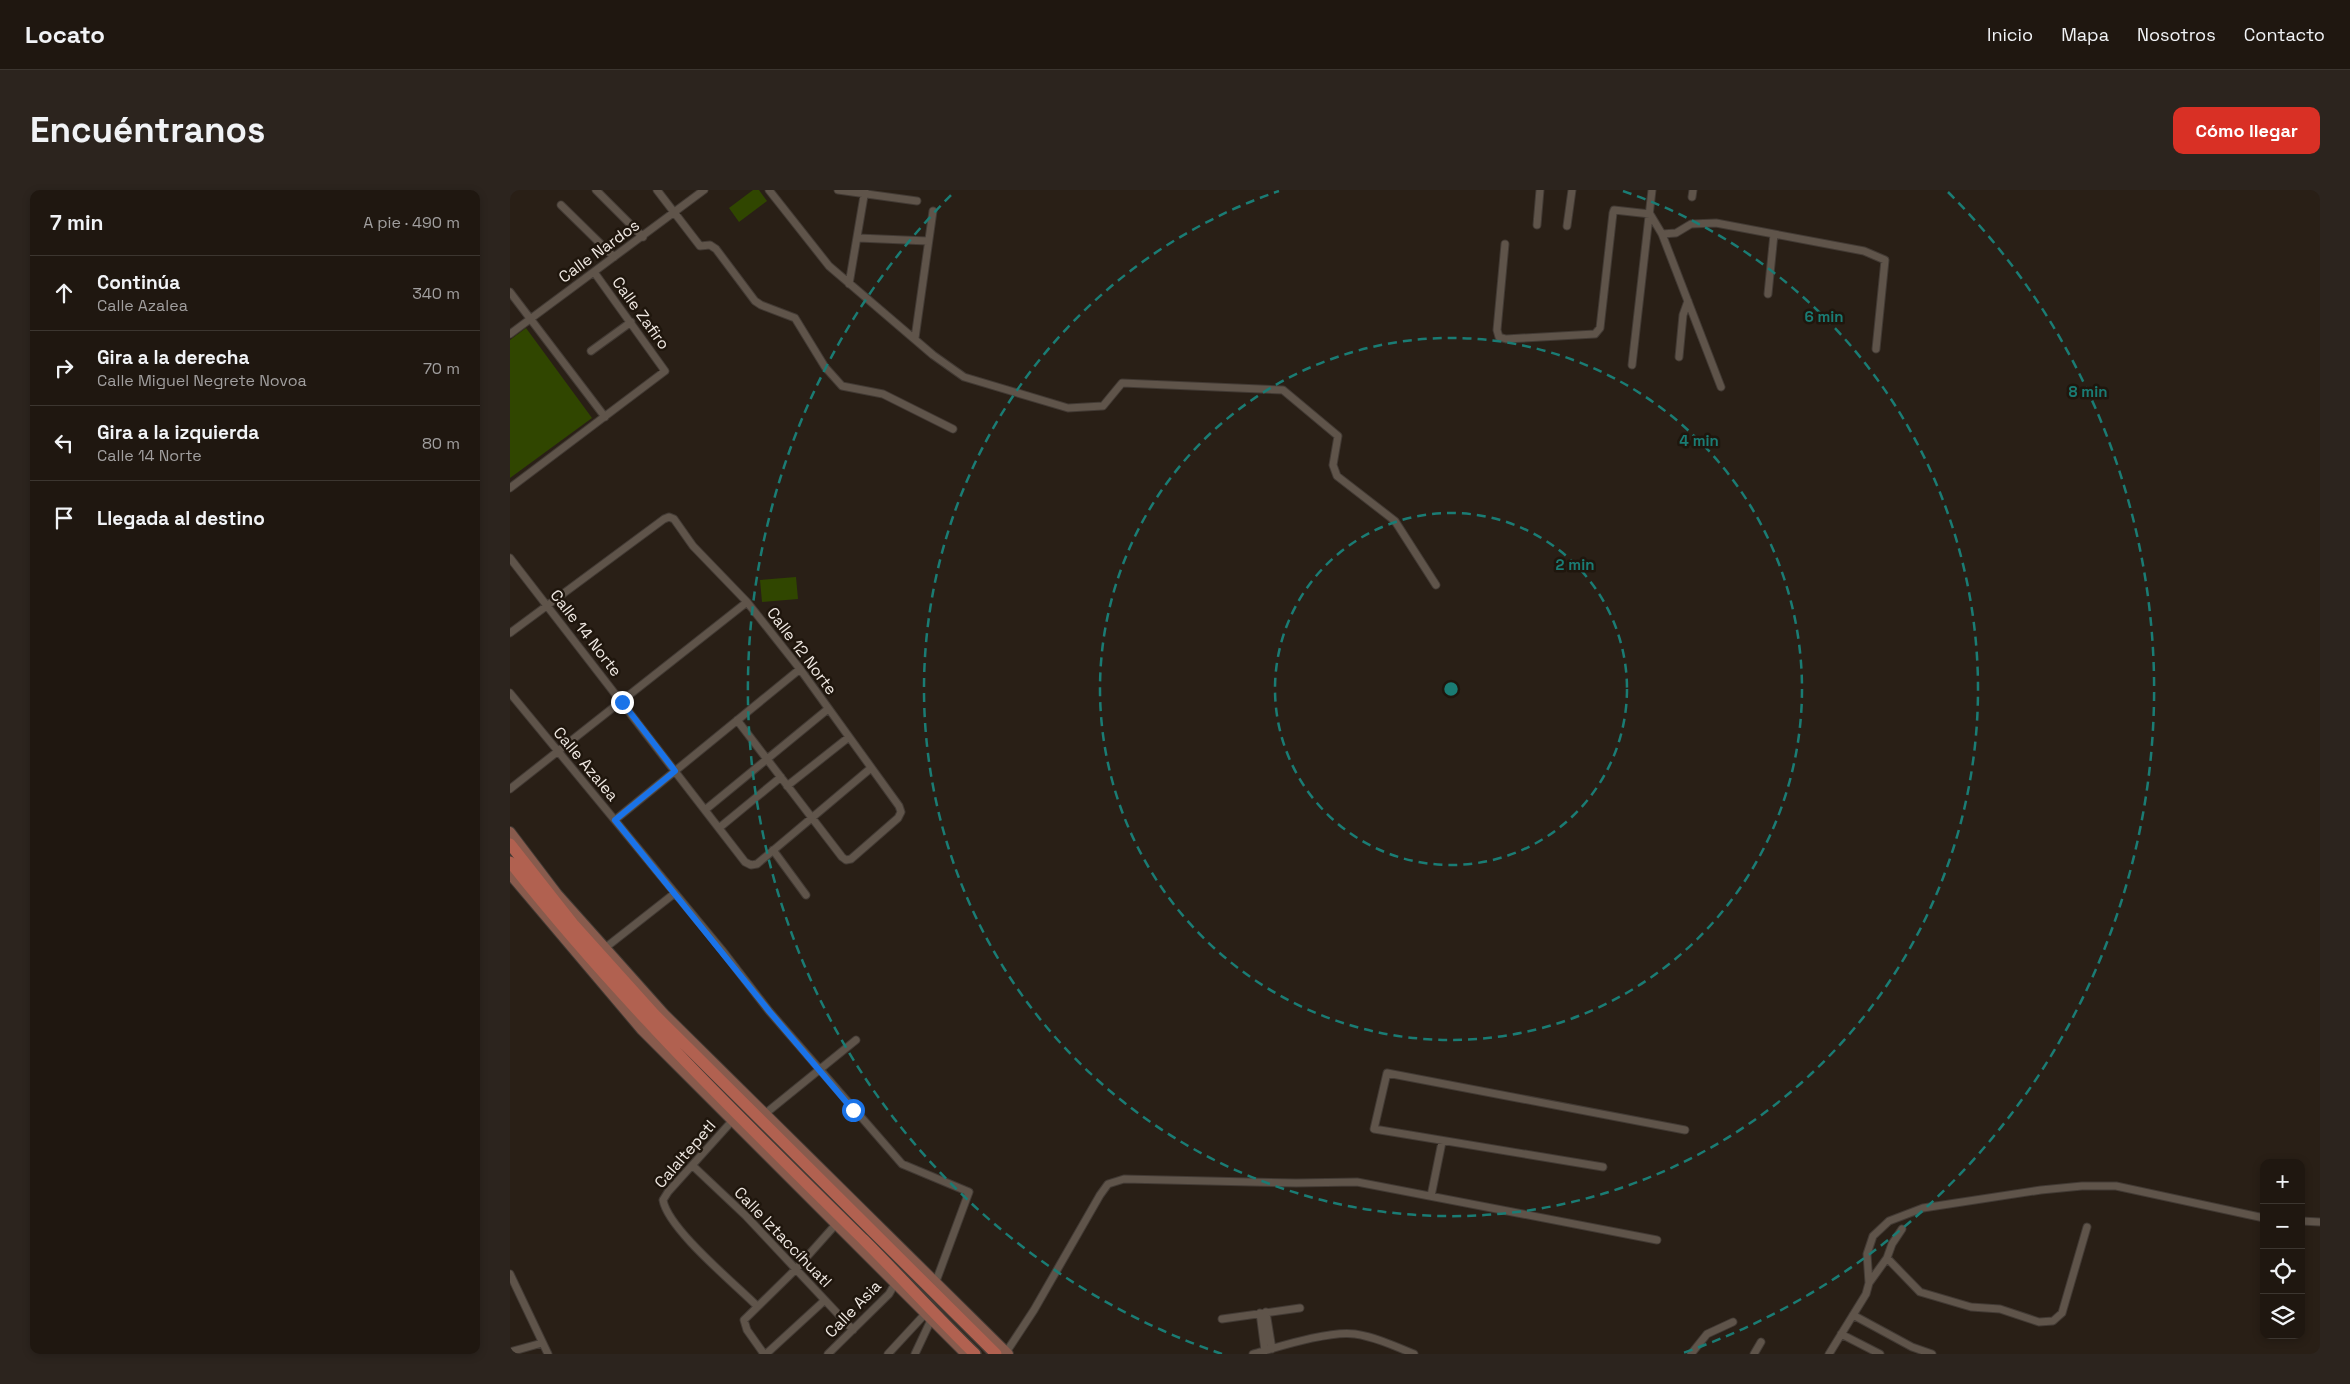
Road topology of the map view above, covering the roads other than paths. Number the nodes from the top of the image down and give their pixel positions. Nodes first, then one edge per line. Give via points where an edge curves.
1 (596, 190) edge
2 (656, 190) edge
3 (704, 190) edge
4 (769, 190) edge
5 (838, 190) edge
6 (1540, 190) edge
7 (1572, 190) edge
8 (1652, 190) edge
9 (865, 192) edge
10 (917, 201) dead end
11 (561, 205) dead end
12 (933, 211) dead end
13 (674, 212) junction
14 (1650, 214) junction
15 (1537, 225) dead end
16 (1568, 226) dead end
17 (1662, 234) junction
18 (1774, 234) junction
19 (643, 237) junction
20 (858, 238) junction
21 (928, 241) junction
22 (1505, 244) dead end
23 (614, 257) junction
24 (594, 272) junction
25 (849, 284) junction
26 (510, 292) edge
27 (1768, 294) dead end
28 (1688, 301) junction
29 (530, 319) junction
30 (631, 322) junction
31 (510, 334) edge
32 (915, 338) junction
33 (1876, 349) dead end
34 (591, 351) dead end
35 (1679, 357) dead end
36 (1632, 365) dead end
37 (1721, 387) dead end
38 (605, 417) junction
39 (953, 429) dead end
40 (510, 488) edge
41 (510, 558) edge
42 (1436, 585) dead end
43 (748, 602) junction
44 (547, 605) junction
45 (510, 632) edge
46 (800, 669) junction
47 (510, 693) edge
48 (622, 702) junction
49 (828, 709) junction
50 (737, 720) junction
51 (849, 737) junction
52 (558, 752) junction
53 (767, 760) junction
54 (871, 768) junction
55 (675, 771) junction
56 (781, 777) junction
57 (787, 786) junction
58 (510, 789) edge
59 (705, 810) junction
60 (812, 818) junction
61 (615, 820) junction
62 (719, 828) junction
63 (510, 832) edge
64 (510, 844) edge
65 (773, 850) junction
66 (510, 862) edge
67 (510, 874) edge
68 (675, 894) junction
69 (806, 895) dead end
70 (605, 948) junction
71 (856, 1040) dead end
72 (820, 1071) junction
73 (766, 1113) junction
74 (732, 1121) junction
75 (1684, 1130) dead end
76 (1442, 1142) junction
77 (693, 1166) junction
78 (1602, 1167) dead end
79 (1431, 1196) junction
80 (2260, 1217) edge
81 (2305, 1221) edge
82 (2320, 1222) edge
83 (837, 1223) junction
84 (2087, 1227) dead end
85 (1902, 1229) dead end
86 (1657, 1240) dead end
87 (1888, 1258) junction
88 (796, 1269) junction
89 (510, 1274) edge
90 (896, 1282) junction
91 (1869, 1282) junction
92 (935, 1284) junction
93 (825, 1300) junction
94 (756, 1305) junction
95 (1300, 1308) dead end
96 (1263, 1313) junction
97 (1853, 1315) junction
98 (928, 1317) junction
99 (1222, 1319) dead end
100 (1734, 1322) dead end
101 (853, 1330) junction
102 (1841, 1334) junction
103 (1761, 1342) dead end
104 (542, 1343) junction
105 (1268, 1350) junction
106 (510, 1352) edge
107 (962, 1352) edge
108 (548, 1354) edge
109 (765, 1354) edge
110 (828, 1354) edge
111 (888, 1354) edge
112 (915, 1354) edge
113 (975, 1354) edge
114 (1004, 1354) edge
115 (1253, 1354) edge
116 (1414, 1354) edge
117 (1691, 1354) edge
118 (1754, 1354) edge
119 (1829, 1354) edge
120 (1880, 1354) edge
121 (1932, 1354) edge

1 - 19 street
2 - 13 street
3 - 13 street, Calle Nardos
4 - 25 street via 829,266
5 - 9 street
6 - 15 street
7 - 16 street
8 - 14 street
9 - 10 street
9 - 20 street
11 - 23 street
12 - 21 street
13 - 19 street, Calle Nardos
13 - 39 street via 700,246 710,245 716,249 755,301 795,318 825,367 842,386 883,394
14 - 17 street
14 - 22 street via 1620,210 1613,213 1600,328 1595,334 1499,338 1497,330
14 - 36 street
17 - 18 street via 1676,232 1692,224 1716,223
17 - 28 street
18 - 27 street
18 - 33 street via 1864,251 1885,260
19 - 23 street, Calle Nardos
20 - 21 street
20 - 25 street
21 - 32 street
23 - 24 street, Calle Nardos
24 - 29 street, Calle Nardos
24 - 30 street, Calle Zafiro
25 - 32 street
26 - 29 street
28 - 35 street via 1683,315
28 - 37 street
29 - 31 street, Calle Nardos
29 - 38 street
30 - 34 street
30 - 38 street, Calle Zafiro via 665,371
32 - 42 street via 964,377 1068,408 1104,406 1122,383 1283,390 1338,436 1333,465 1337,476 1395,521
38 - 40 street
41 - 44 street, Calle 14 Norte
43 - 44 street, Calle 12 Norte via 669,517
43 - 46 street, Calle 12 Norte
43 - 48 street
44 - 45 street
44 - 48 street, Calle 14 Norte
46 - 49 street, Calle 12 Norte
46 - 50 street
47 - 52 street, Calle Azalea
48 - 52 street
48 - 55 street, Calle 14 Norte
49 - 51 street, Calle 12 Norte
49 - 53 street
50 - 53 street
50 - 55 street
51 - 54 street, Calle 12 Norte
51 - 57 street
52 - 58 street
52 - 61 street, Calle Azalea
53 - 56 street
53 - 59 street
54 - 60 street
54 - 60 street, Calle 12 Norte via 900,806 901,812 858,853 846,860 842,857
55 - 59 street, Calle 14 Norte
55 - 61 street
56 - 57 street
56 - 62 street
57 - 60 street
59 - 62 street, Calle 14 Norte
60 - 65 street
61 - 68 street, Calle Azalea
62 - 65 street, Calle 14 Norte via 745,862 751,865 757,864
63 - 70 street via 557,894
64 - 114 main road via 573,924 654,1014
65 - 69 street
66 - 113 main road via 544,906 651,1026
67 - 74 street via 642,1030
68 - 70 street
68 - 72 street, Calle Azalea
70 - 73 street via 694,1045
71 - 72 street
72 - 73 street
72 - 92 street, Calle Azalea via 902,1164 969,1192
73 - 92 street
74 - 77 street, Calaltepetl
74 - 83 street
75 - 76 street via 1387,1073 1374,1129
76 - 78 street
76 - 79 street
77 - 88 street, Calle Iztaccíhuatl
77 - 94 street, Calaltepetl via 668,1192 663,1200 664,1207 682,1232
79 - 86 street
79 - 114 street via 1357,1182 1124,1178 1108,1184 1034,1310
80 - 91 street via 2116,1186 2041,1190 1922,1208 1889,1221 1873,1236 1867,1254
81 - 82 street
83 - 88 street
83 - 90 street
84 - 87 street via 2062,1312 2053,1321 2039,1322 2000,1309 1972,1307 1920,1292
85 - 87 street
87 - 91 street
88 - 93 street, Calle Iztaccíhuatl
88 - 94 street
89 - 104 street
90 - 98 street
90 - 101 street, Calle Asia via 889,1294
91 - 97 street via 1866,1294
92 - 114 street
93 - 101 street, Calle Iztaccíhuatl
93 - 109 street
94 - 109 street via 744,1320 746,1330
95 - 96 street
96 - 99 street
96 - 105 street
97 - 102 street
97 - 121 street via 1912,1347
98 - 107 street
98 - 111 street
98 - 112 street
100 - 117 street via 1707,1334
101 - 110 street, Calle Asia
102 - 119 street
102 - 120 street
103 - 118 street
104 - 106 street
104 - 108 street
105 - 115 street
105 - 116 street via 1335,1333 1374,1339

